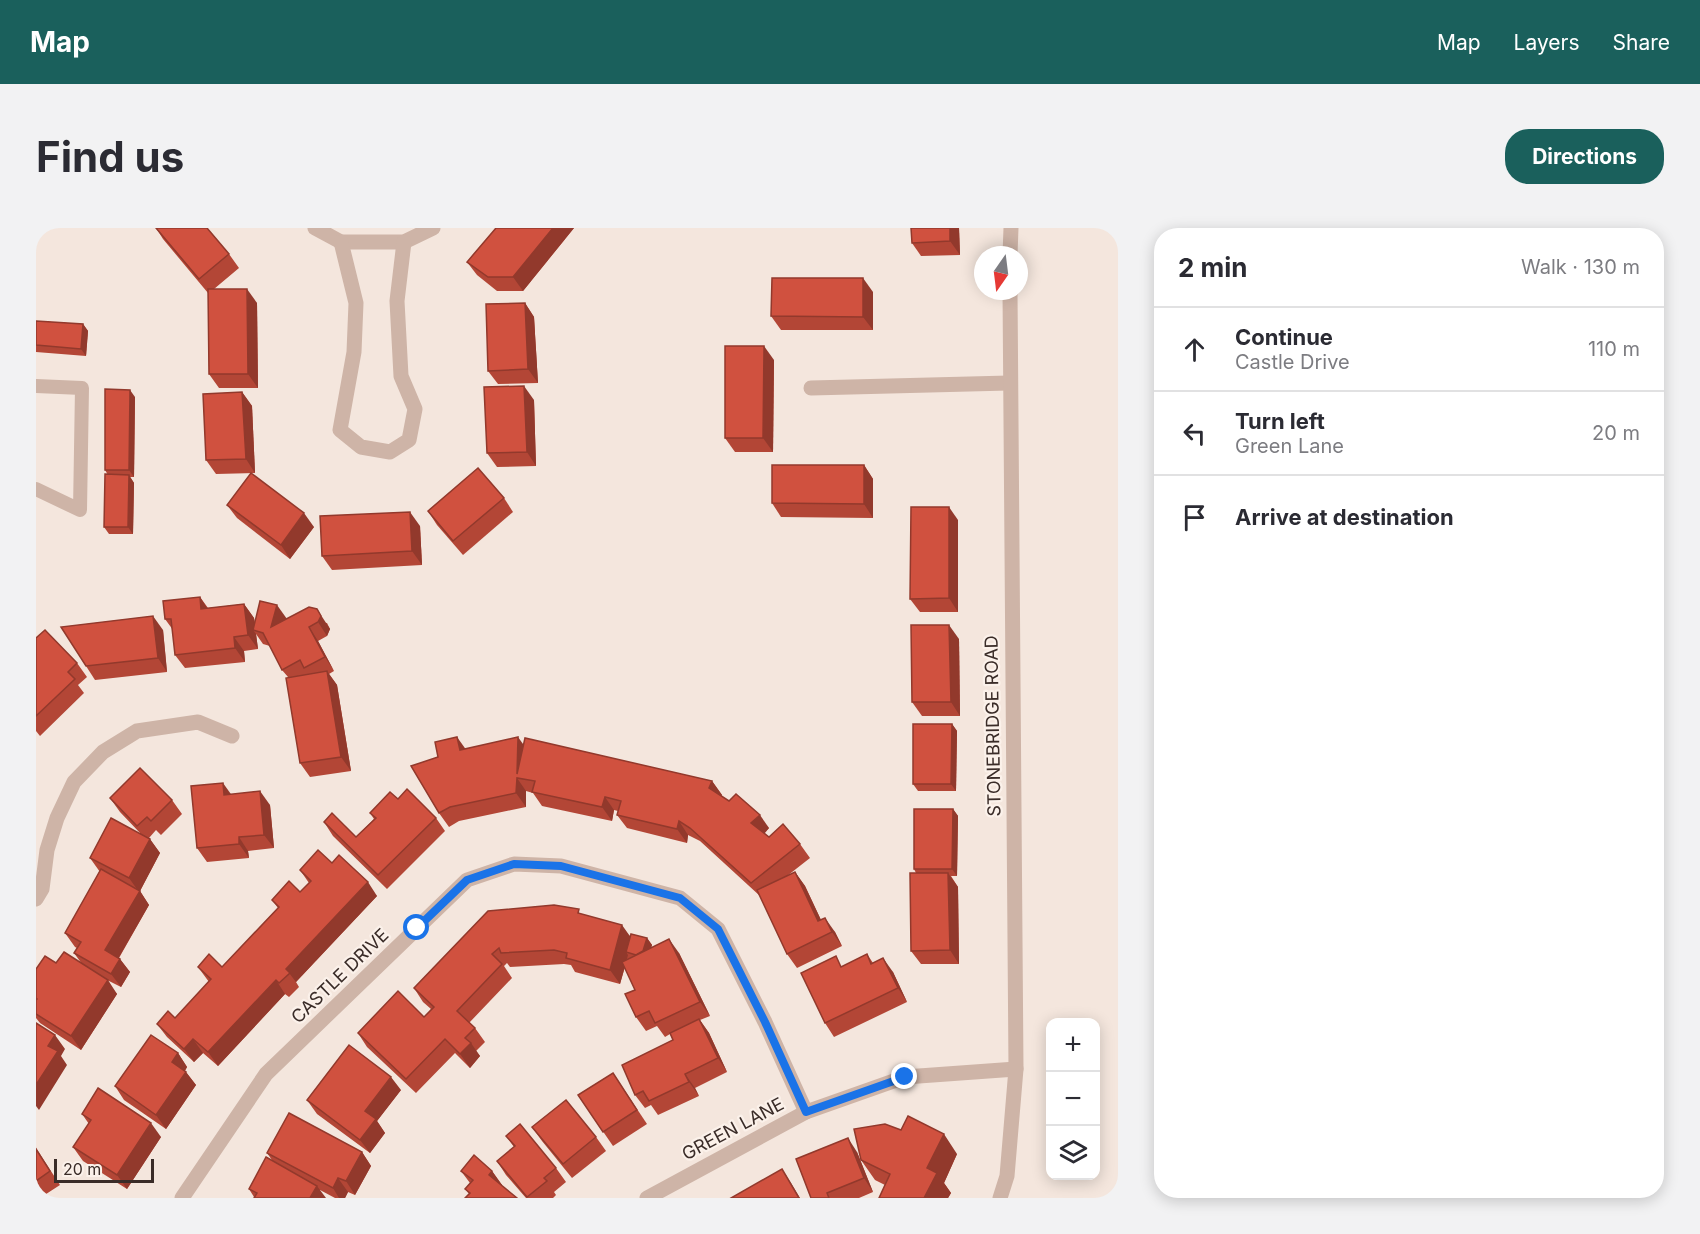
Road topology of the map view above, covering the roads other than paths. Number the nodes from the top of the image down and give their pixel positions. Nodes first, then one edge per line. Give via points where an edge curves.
1 (315, 228) edge
2 (433, 228) edge
3 (1011, 228) edge
4 (341, 242) junction
5 (404, 242) junction
6 (1010, 246) edge
7 (1010, 300) edge
8 (1009, 383) junction
9 (36, 386) edge
10 (811, 388) dead end
11 (36, 489) edge
12 (232, 736) dead end
13 (36, 899) edge
14 (1016, 1069) junction
15 (806, 1112) junction
16 (182, 1198) edge
17 (646, 1198) edge
18 (1000, 1198) edge

1 - 4 street
2 - 5 street
3 - 6 street
4 - 5 street
4 - 5 street via 356,303 354,352 340,430 361,447 390,452 409,440 415,409 400,376 397,301
7 - 8 street, STONEBRIDGE ROAD
8 - 10 street
8 - 14 street, STONEBRIDGE ROAD
9 - 11 lane via 82,388 80,510
12 - 13 street via 198,722 137,730 103,752 74,782 57,818 47,850 42,889
14 - 15 street, GREEN LANE via 905,1077
14 - 18 street, STONEBRIDGE ROAD via 1007,1176
15 - 16 street, CASTLE DRIVE via 718,929 680,898 561,866 514,864 467,880 266,1074
15 - 17 street, GREEN LANE

